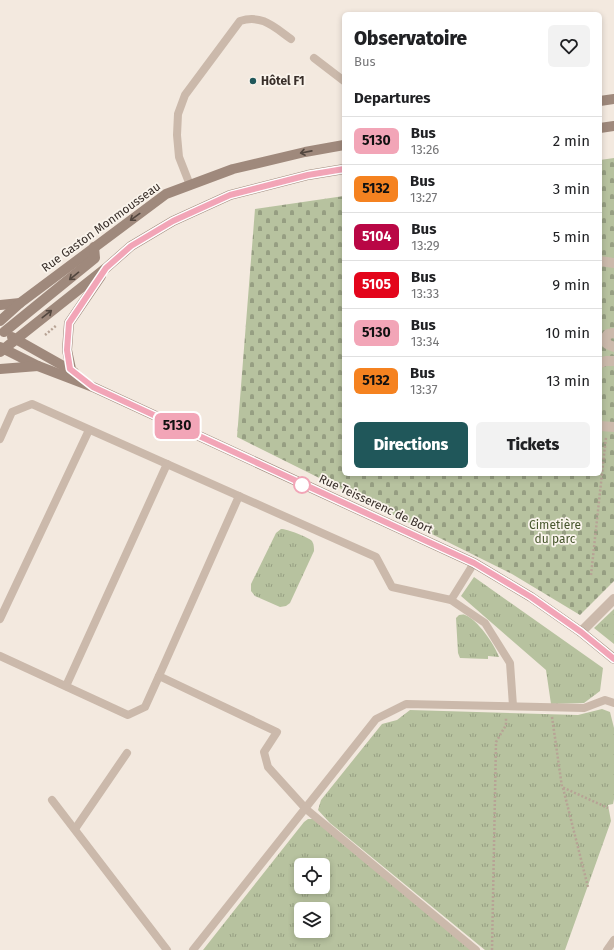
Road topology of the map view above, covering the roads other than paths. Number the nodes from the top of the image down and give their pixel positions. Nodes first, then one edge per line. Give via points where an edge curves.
1 (291, 39) dead end
2 (314, 58) dead end
3 (342, 79) edge
4 (614, 99) edge
5 (602, 101) edge
6 (614, 126) edge
7 (602, 128) edge
8 (342, 145) edge
9 (342, 169) edge
10 (190, 185) junction
11 (94, 247) junction
12 (602, 260) edge
13 (614, 263) edge
14 (106, 268) junction
15 (20, 303) junction
16 (0, 304) edge
17 (0, 321) edge
18 (2, 332) edge
19 (614, 333) edge
20 (16, 339) junction
21 (602, 339) edge
22 (614, 347) edge
23 (1, 349) edge
24 (614, 361) edge
25 (602, 362) edge
26 (38, 366) junction
27 (0, 369) edge
28 (70, 369) junction
29 (93, 387) junction
30 (89, 430) junction
31 (0, 439) edge
32 (167, 464) junction
33 (239, 496) junction
34 (474, 563) junction
35 (614, 599) edge
36 (451, 600) junction
37 (0, 619) edge
38 (581, 632) junction
39 (0, 656) edge
40 (614, 659) edge
41 (159, 676) junction
42 (66, 686) junction
43 (614, 703) edge
44 (510, 706) junction
45 (127, 753) dead end
46 (52, 800) dead end
47 (306, 809) junction
48 (74, 829) junction
49 (614, 940) edge
50 (167, 950) edge
51 (193, 950) edge
52 (476, 950) edge
53 (607, 950) edge

1 - 10 lane via 263,20 256,18 240,21 185,95 178,114 178,157
2 - 3 lane
4 - 5 main road
6 - 7 main road
8 -> 10 main road, Rue Gaston Monmousseau via 233,169
9 - 14 main road via 308,175 230,195 173,221 131,246
10 -> 11 main road, Rue Gaston Monmousseau via 166,194
11 - 15 main road, Rue Gaston Monmousseau
11 -> 18 main road via 95,258
12 - 13 street
20 -> 14 main road
14 - 28 main road via 69,323 67,350
15 - 16 main road
15 - 17 main road, Rue Gaston Monmousseau
18 - 20 main road, Rue Teisserenc de Bort
18 - 23 main road
19 - 21 street
20 - 23 main road
20 - 28 main road, Rue Teisserenc de Bort
21 - 22 street
23 - 26 main road, Rue Teisserenc de Bort
24 - 25 street
26 - 27 main road
26 - 29 main road, Rue Teisserenc de Bort
28 - 29 main road, Rue Teisserenc de Bort
29 - 34 main road, Rue Teisserenc de Bort
30 - 31 lane via 32,404 12,412
30 - 32 lane
30 - 37 lane
32 - 33 lane
32 - 42 lane
33 - 36 lane via 376,557 392,587
33 - 41 lane
34 - 36 lane
34 - 38 main road, Rue Teisserenc de Bort via 531,597
35 - 38 street
36 - 44 lane via 486,623 510,663
38 - 40 main road, Rue Teisserenc de Bort
39 - 42 lane
41 - 42 lane via 145,707 128,715
41 - 47 lane via 277,732 264,752 268,766
43 - 44 lane via 605,700 584,708
44 - 47 lane via 406,704 376,718
45 - 48 lane
46 - 48 lane
47 - 51 lane
47 - 52 lane
48 - 50 lane
49 - 53 lane

